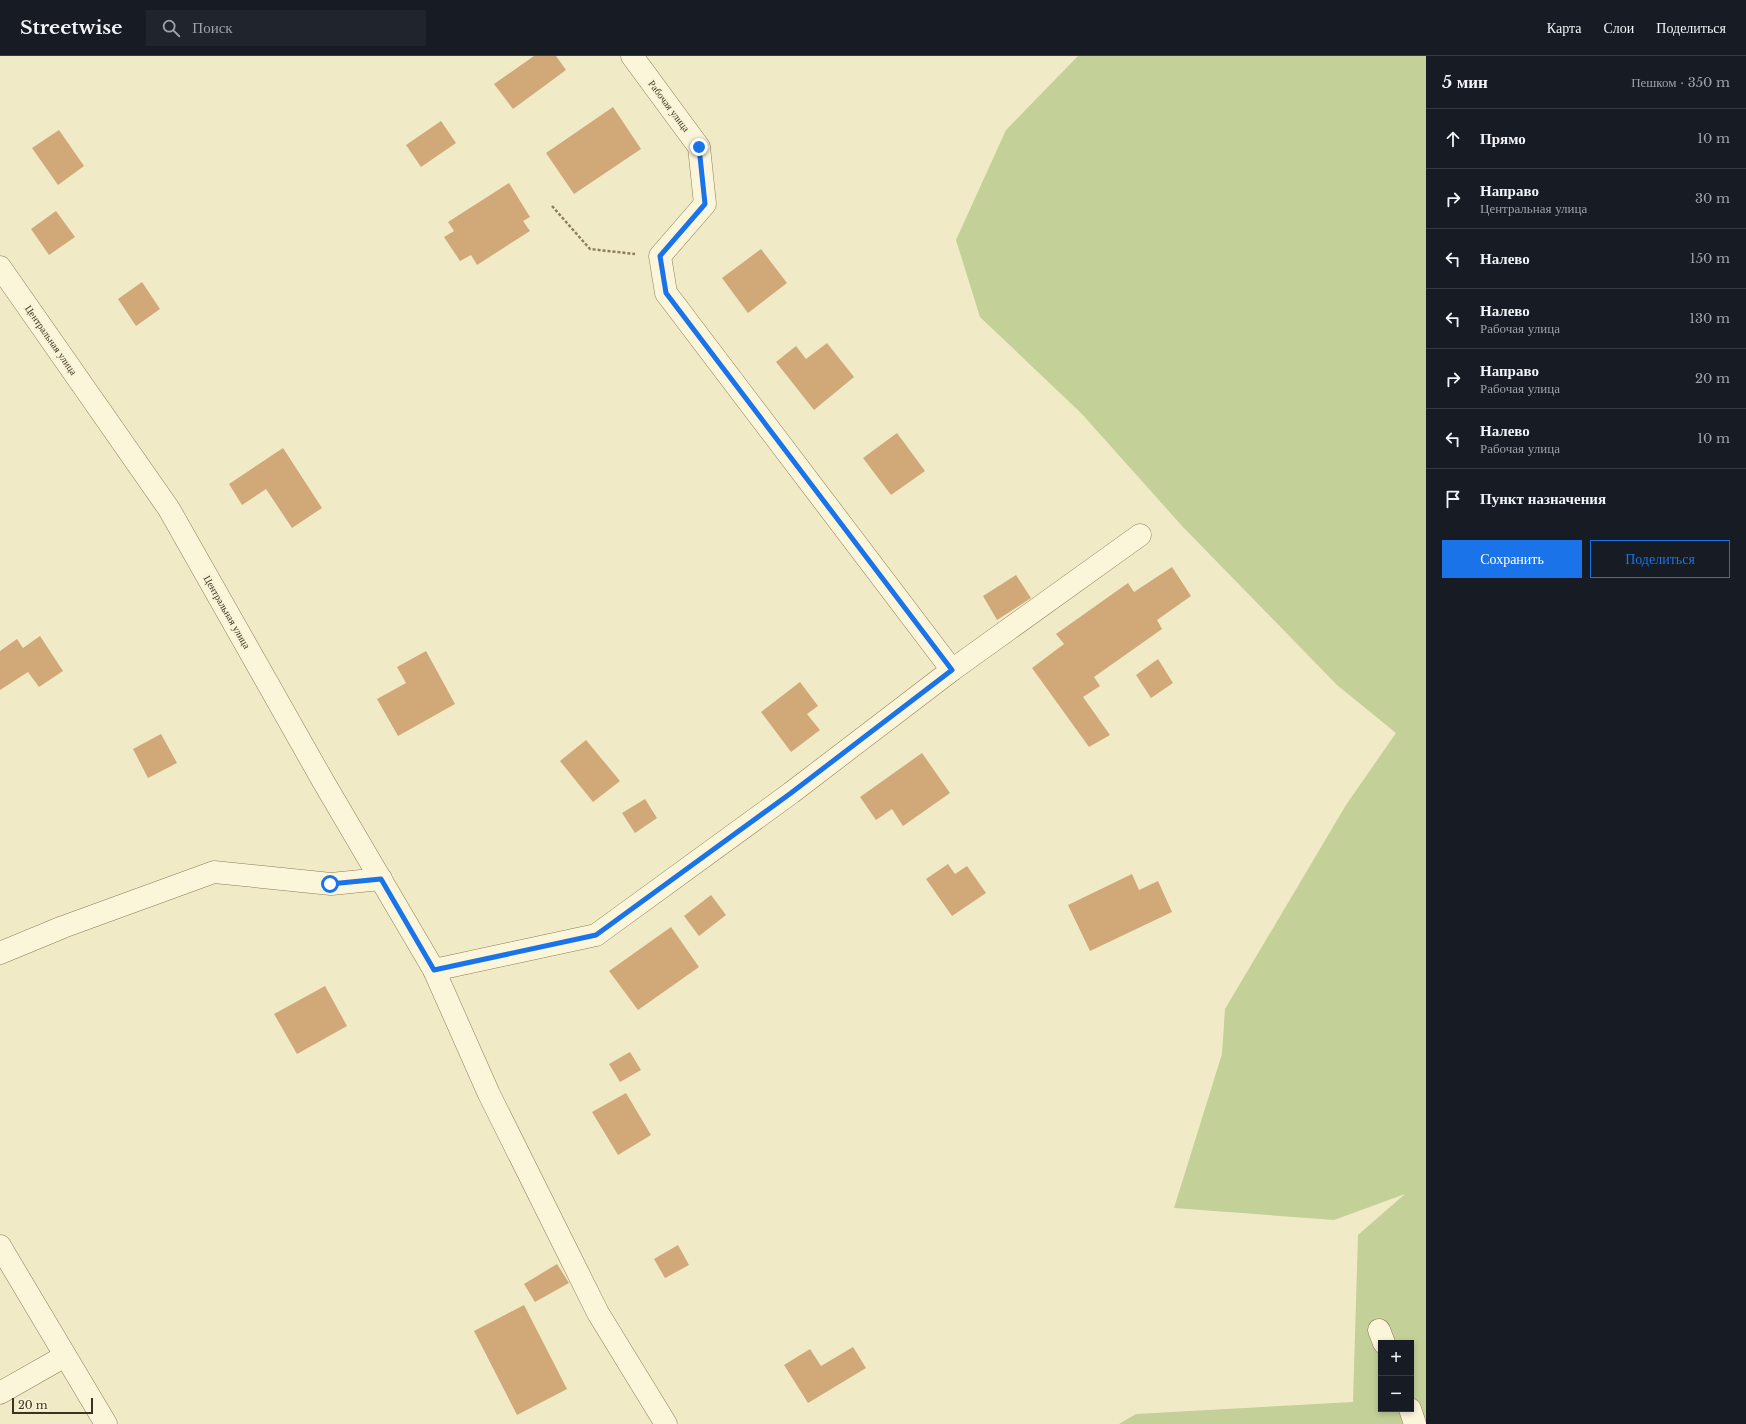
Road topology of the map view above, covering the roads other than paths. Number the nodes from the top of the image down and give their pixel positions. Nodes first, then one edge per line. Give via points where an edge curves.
1 (632, 56) edge
2 (0, 267) edge
3 (1140, 535) dead end
4 (952, 670) junction
5 (381, 879) junction
6 (0, 953) edge
7 (434, 970) junction
8 (0, 1246) edge
9 (65, 1356) junction
10 (0, 1392) edge
11 (1411, 1412) edge
12 (106, 1424) edge
13 (666, 1424) edge
14 (1415, 1424) edge

1 - 4 street, Рабочая улица via 699,147 705,204 660,256 666,293
2 - 5 street, Центральная улица via 169,508
3 - 4 street
4 - 7 street via 791,793 596,935
5 - 6 street via 330,884 214,872 63,927
5 - 7 street, Центральная улица
7 - 13 street, Центральная улица via 489,1094 598,1313
8 - 9 street
9 - 10 street
9 - 12 street
11 - 14 street

